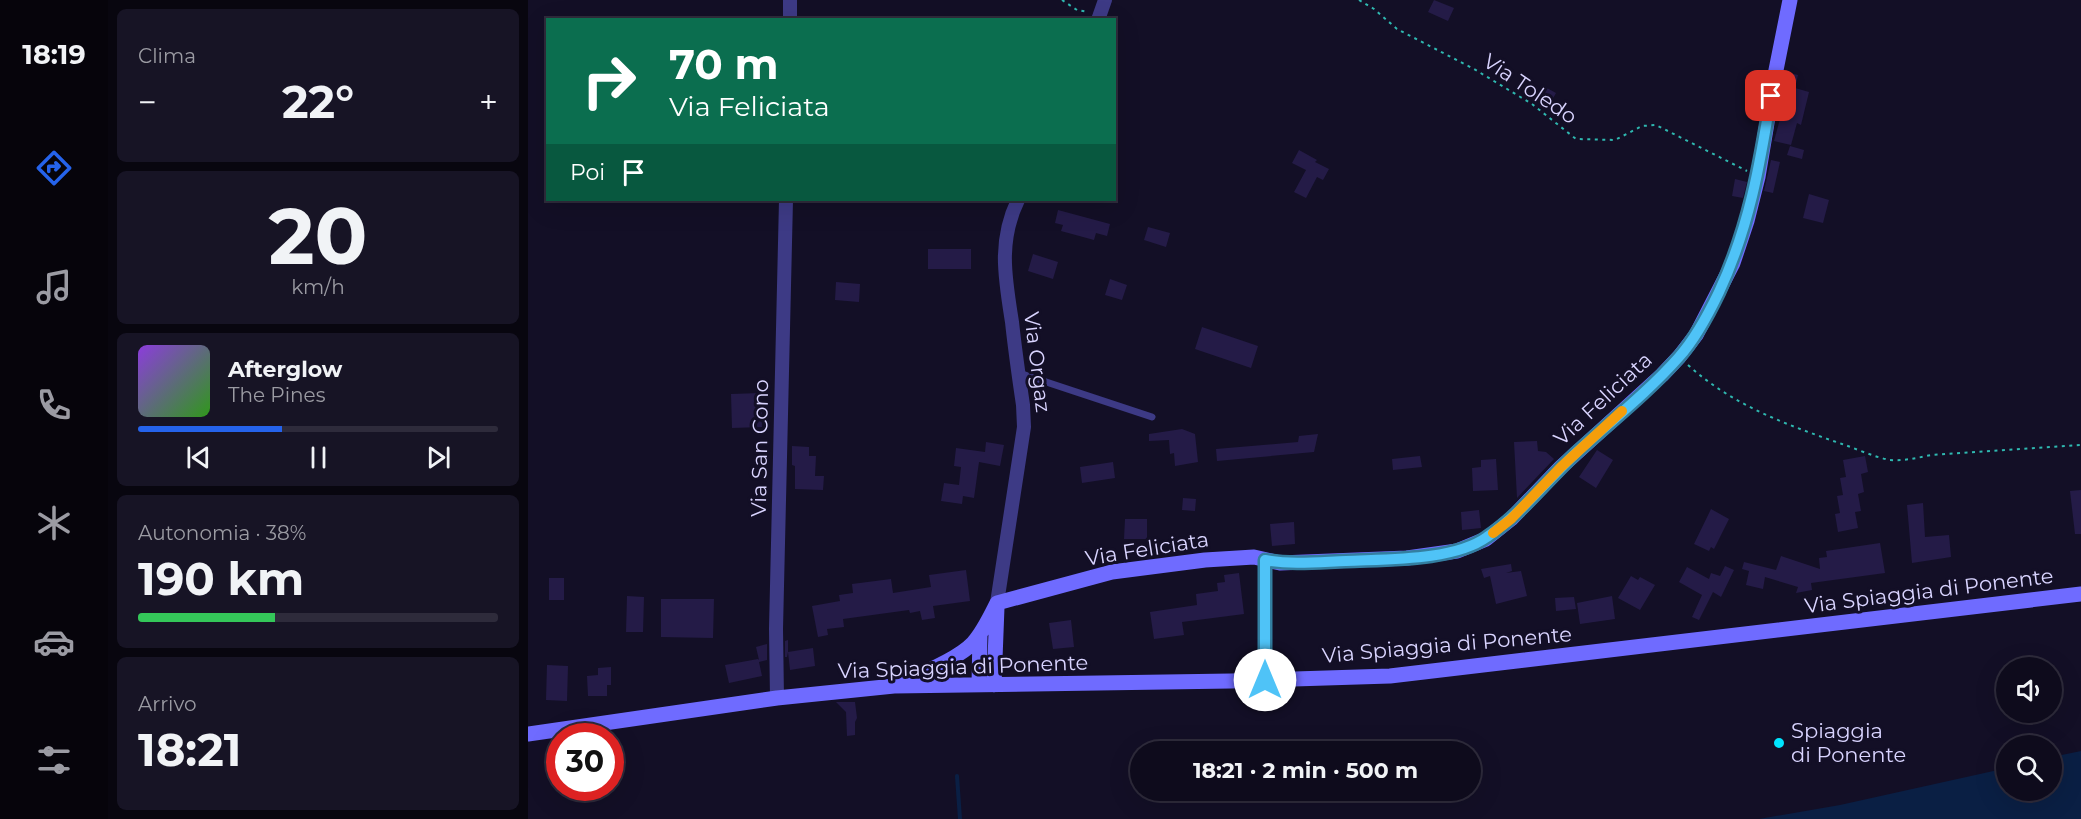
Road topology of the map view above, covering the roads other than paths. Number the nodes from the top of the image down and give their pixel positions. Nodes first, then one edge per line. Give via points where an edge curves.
1 (790, 0) edge
2 (1105, 0) edge
3 (1790, 0) edge
4 (1099, 17) edge
5 (790, 18) edge
6 (786, 201) edge
7 (1018, 201) edge
8 (1019, 373) junction
9 (1152, 417) dead end
10 (1265, 560) junction
11 (2081, 594) edge
12 (997, 603) junction
13 (980, 634) junction
14 (1265, 680) junction
15 (987, 684) junction
16 (894, 686) junction
17 (777, 698) junction
18 (528, 734) edge

1 - 5 street
2 - 4 street
3 - 10 street, Via Feliciata via 1747,220 1733,263 1696,335 1679,357 1486,539 1457,551 1407,558 1307,563
6 - 17 street, Via San Cono
7 - 8 street, Via Orgaz via 1010,216 1004,268
8 - 9 lane
8 - 12 street, Via Orgaz via 1024,427
10 - 12 street, Via Feliciata via 1205,560 1112,572
10 - 14 street
11 - 14 street, Via Spiaggia di Ponente via 1390,676
12 - 13 street
12 - 15 street
13 - 15 street
13 - 16 street via 961,652
14 - 15 street, Via Spiaggia di Ponente
15 - 16 street, Via Spiaggia di Ponente
16 - 17 street, Via Spiaggia di Ponente
17 - 18 street, Via Spiaggia di Ponente

